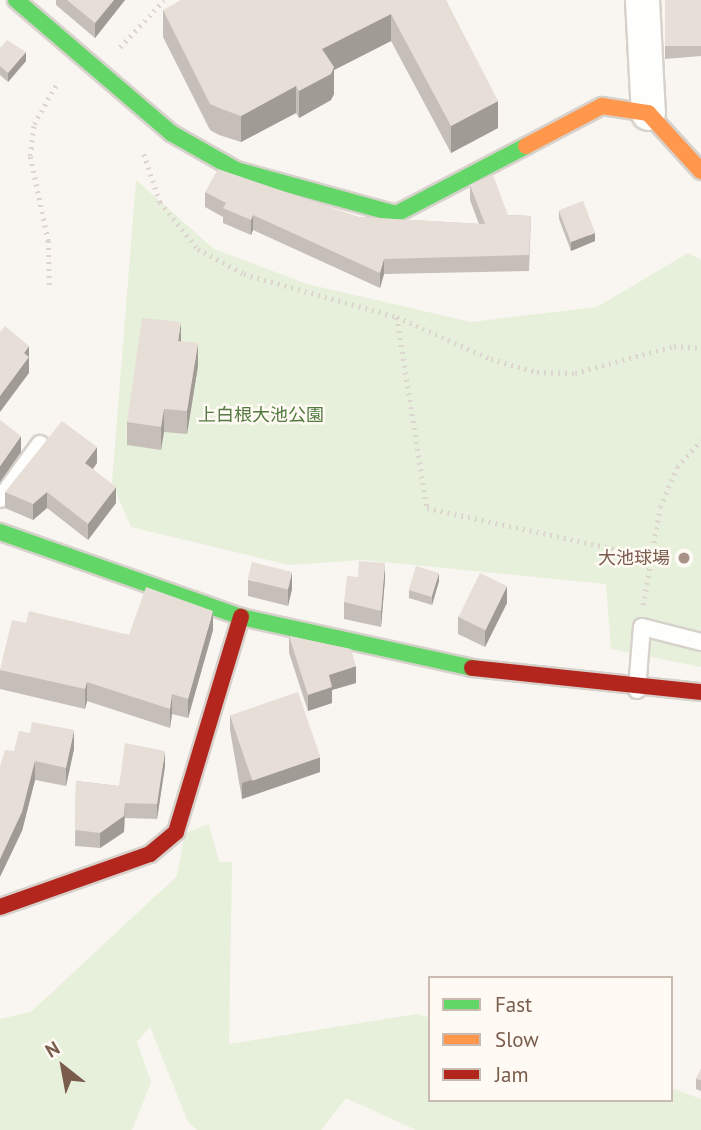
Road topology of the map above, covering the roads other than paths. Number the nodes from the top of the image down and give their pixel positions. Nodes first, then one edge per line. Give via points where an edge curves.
1 (16, 0) edge
2 (642, 0) edge
3 (648, 113) junction
4 (701, 172) edge
5 (40, 444) edge
6 (0, 499) edge
7 (0, 532) edge
8 (241, 617) junction
9 (701, 642) edge
10 (637, 690) junction
11 (701, 692) edge
12 (0, 907) edge

1 - 3 street via 141,108 236,170 396,214 569,119 602,106
2 - 3 street
3 - 4 street
5 - 6 lane
7 - 8 street
8 - 10 street via 446,665
8 - 12 street via 176,832 150,854
9 - 10 lane via 642,627
10 - 11 street

